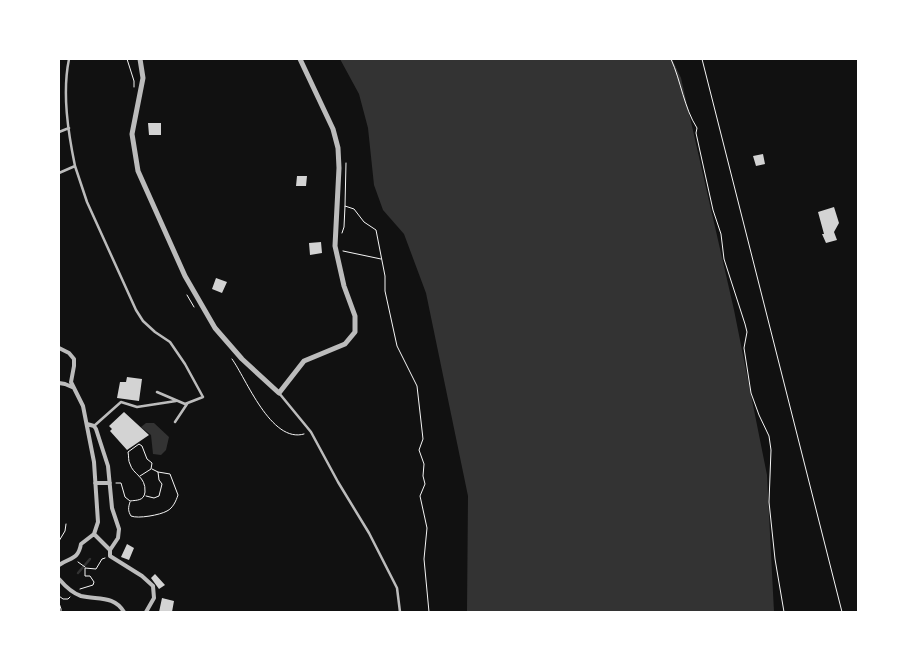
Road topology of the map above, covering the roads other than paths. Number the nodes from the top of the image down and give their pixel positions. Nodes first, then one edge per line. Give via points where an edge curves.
1 (69, 59) edge
2 (140, 59) edge
3 (300, 59) edge
4 (69, 128) junction
5 (59, 132) edge
6 (75, 166) junction
7 (59, 173) edge
8 (59, 348) edge
9 (59, 384) edge
10 (72, 387) junction
11 (157, 392) dead end
12 (279, 393) junction
13 (177, 401) junction
14 (188, 403) junction
15 (175, 422) dead end
16 (87, 424) junction
17 (94, 426) junction
18 (95, 483) junction
19 (110, 483) junction
20 (94, 534) junction
21 (110, 550) junction
22 (59, 565) edge
23 (60, 581) edge
24 (124, 612) edge
25 (146, 612) edge
26 (400, 612) edge

1 - 4 lane via 66,92
2 - 12 street via 143,78 132,134 138,171 185,276 215,328 242,359
3 - 12 street via 333,129 338,148 335,246 355,316 355,332 345,344 304,361
4 - 5 lane
4 - 6 lane
6 - 7 lane
6 - 14 lane via 87,202 136,310 143,321 170,342 204,397
8 - 10 street via 69,352 74,359
9 - 10 street
10 - 16 street via 83,406
11 - 13 lane
12 - 26 lane via 311,432 369,534 397,588
13 - 14 lane
13 - 17 lane via 138,407 121,402
14 - 15 lane
16 - 17 street
16 - 18 street
17 - 19 street via 108,466
18 - 19 street
18 - 20 street via 98,515
19 - 21 street via 112,508 119,529 118,538
20 - 21 street
20 - 22 street via 81,544 76,557
21 - 25 street via 110,556 153,586 154,598
23 - 24 street via 75,593 110,600

